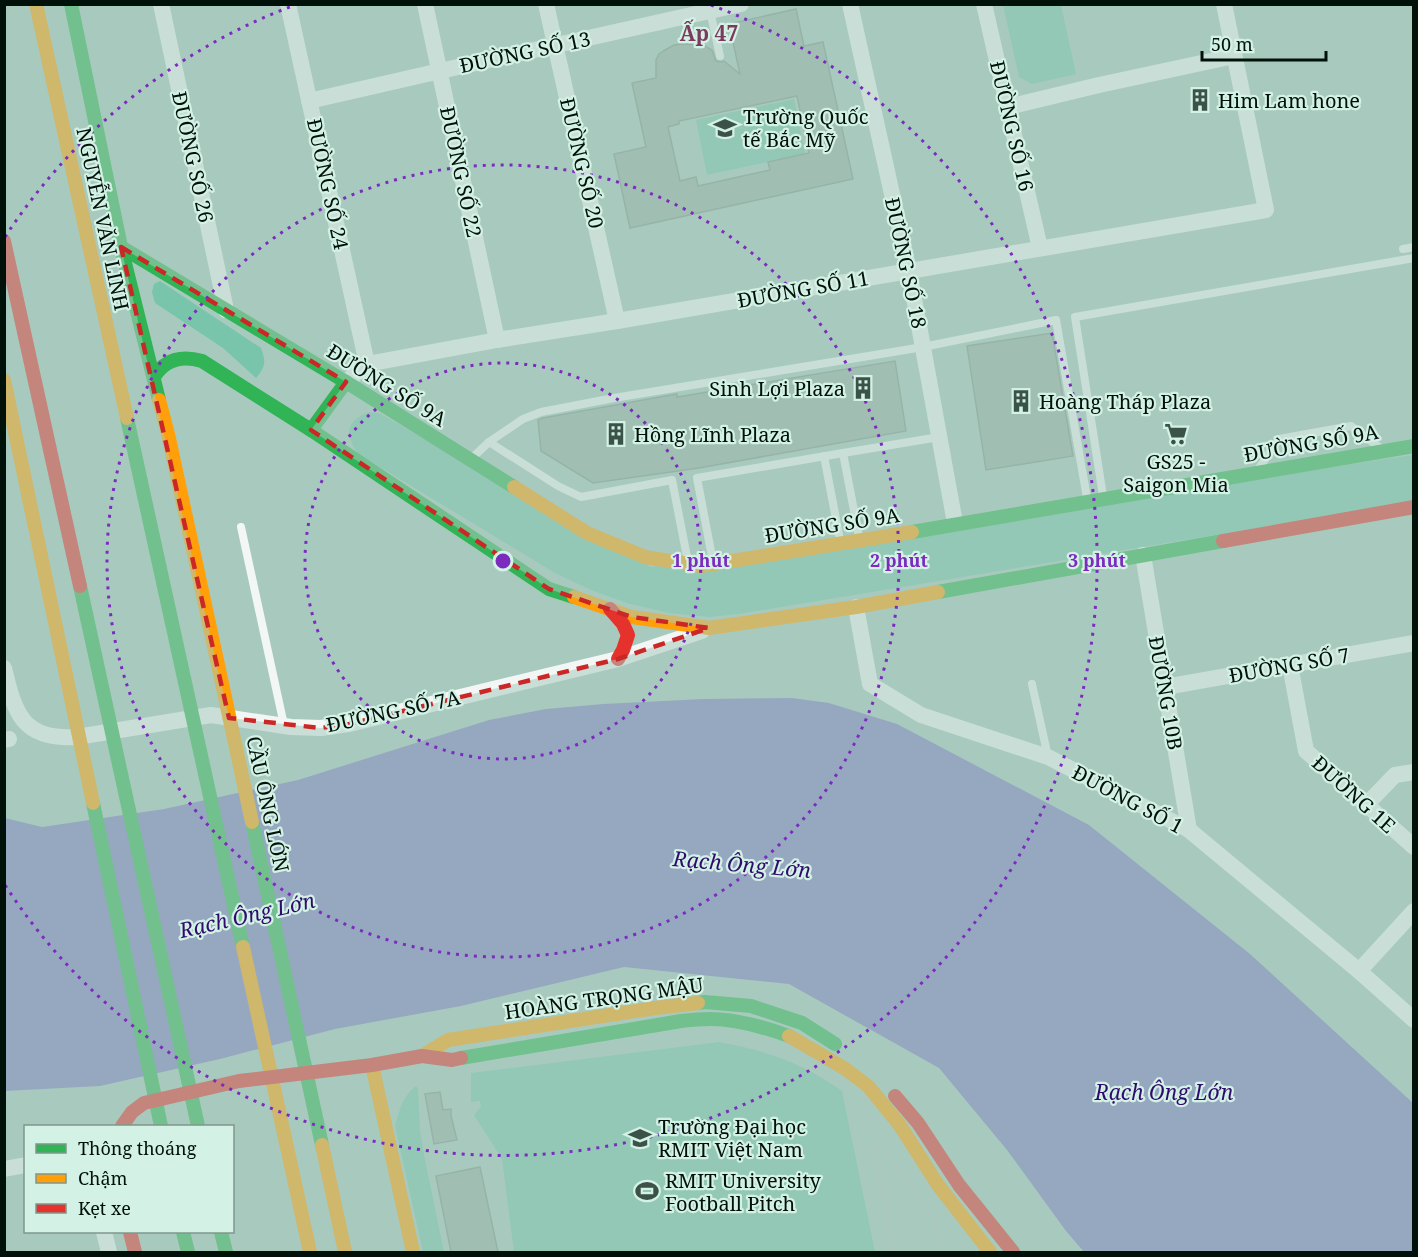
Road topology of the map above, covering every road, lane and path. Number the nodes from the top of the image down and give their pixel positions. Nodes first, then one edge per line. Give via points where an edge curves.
1 (36, 4) edge
2 (71, 4) edge
3 (161, 4) edge
4 (288, 4) edge
5 (425, 4) edge
6 (546, 4) edge
7 (741, 4) edge
8 (850, 4) edge
9 (984, 4) edge
10 (1224, 4) edge
11 (710, 11) junction
12 (556, 46) junction
13 (720, 56) dead end
14 (1234, 56) junction
15 (440, 71) junction
16 (309, 101) junction
17 (1008, 107) junction
18 (4, 241) edge
19 (121, 247) junction
20 (1413, 247) edge
21 (1040, 248) junction
22 (1403, 249) dead end
23 (1413, 258) edge
24 (909, 271) junction
25 (226, 310) junction
26 (617, 321) junction
27 (497, 340) junction
28 (923, 347) junction
29 (367, 364) junction
30 (154, 377) junction
31 (4, 381) edge
32 (346, 382) junction
33 (311, 430) junction
34 (168, 434) joint
35 (939, 437) junction
36 (489, 442) junction
37 (1413, 446) edge
38 (1384, 451) junction
39 (843, 453) junction
40 (824, 456) junction
41 (470, 460) junction
42 (1256, 472) junction
43 (552, 497) junction
44 (1104, 500) junction
45 (1088, 501) junction
46 (1413, 507) edge
47 (955, 523) junction
48 (241, 527) dead end
49 (860, 541) junction
50 (841, 543) junction
51 (1143, 555) junction
52 (713, 564) junction
53 (688, 565) junction
54 (856, 607) junction
55 (610, 609) junction
56 (709, 628) junction
57 (1413, 643) edge
58 (618, 659) junction
59 (1290, 665) junction
60 (4, 668) edge
61 (1032, 684) dead end
62 (1165, 687) junction
63 (284, 726) junction
64 (1048, 757) junction
65 (1413, 772) edge
66 (1366, 805) junction
67 (1189, 830) junction
68 (1413, 847) edge
69 (1413, 911) edge
70 (1359, 971) junction
71 (1413, 1020) edge
72 (844, 1050) dead end
73 (422, 1056) junction
74 (372, 1065) junction
75 (890, 1089) dead end
76 (123, 1125) edge
77 (161, 1125) edge
78 (198, 1125) edge
79 (24, 1165) edge
80 (4, 1169) edge
81 (104, 1233) edge
82 (130, 1233) edge
83 (183, 1233) edge
84 (221, 1233) edge
85 (109, 1252) edge
86 (135, 1252) edge
87 (188, 1252) edge
88 (226, 1252) edge
89 (310, 1252) edge
90 (345, 1252) edge
91 (413, 1252) edge
92 (894, 1252) edge
93 (941, 1252) edge
94 (990, 1252) edge
95 (1013, 1252) edge

1 - 89 main road, NGUYỄN VĂN LINH
2 - 19 main road, NGUYỄN VĂN LINH
3 - 25 street, ĐƯỜNG SỐ 26
4 - 16 street, ĐƯỜNG SỐ 24
5 - 15 street, ĐƯỜNG SỐ 22
6 - 12 street, ĐƯỜNG SỐ 20
7 - 11 street, ĐƯỜNG SỐ 13
8 - 24 street, ĐƯỜNG SỐ 18
9 - 17 street, ĐƯỜNG SỐ 16
10 - 14 street
11 - 12 street, ĐƯỜNG SỐ 13
11 - 13 lane
12 - 15 street, ĐƯỜNG SỐ 13
12 - 26 street, ĐƯỜNG SỐ 20
14 - 17 street
14 - 21 street, ĐƯỜNG SỐ 11 via 1266,210
15 - 16 street, ĐƯỜNG SỐ 13
15 - 27 street, ĐƯỜNG SỐ 22
16 - 29 street, ĐƯỜNG SỐ 24
17 - 21 street, ĐƯỜNG SỐ 16
18 - 78 main road
19 - 25 main road, ĐƯỜNG SỐ 9A
19 - 30 main road, NGUYỄN VĂN LINH
20 - 22 lane
21 - 24 street, ĐƯỜNG SỐ 11
23 - 44 lane via 1075,317
24 - 26 street, ĐƯỜNG SỐ 11
24 - 28 street, ĐƯỜNG SỐ 18
25 - 32 main road, ĐƯỜNG SỐ 9A
26 - 27 street, ĐƯỜNG SỐ 11
27 - 29 street, ĐƯỜNG SỐ 11
28 - 35 street, ĐƯỜNG SỐ 18
28 - 36 lane via 541,412
28 - 45 lane via 1056,320
29 - 32 street
30 - 33 main road via 165,363 192,357
30 - 34 main road, NGUYỄN VĂN LINH
31 - 77 main road
32 - 33 main road
32 - 41 main road, ĐƯỜNG SỐ 9A
33 - 55 main road via 549,589
34 - 90 main road, CẦU ÔNG LỚN
35 - 39 lane
35 - 47 street, ĐƯỜNG SỐ 18
36 - 41 lane
36 - 43 lane
37 - 38 main road, ĐƯỜNG SỐ 9A
38 - 42 main road, ĐƯỜNG SỐ 9A
38 - 42 lane via 1351,426 1279,439
39 - 40 lane
39 - 49 lane
40 - 50 lane
40 - 52 lane via 697,478
41 - 43 main road, ĐƯỜNG SỐ 9A
42 - 44 main road, ĐƯỜNG SỐ 9A
43 - 53 main road, ĐƯỜNG SỐ 9A via 587,533 645,557
43 - 53 lane via 581,496 672,480
44 - 45 main road, ĐƯỜNG SỐ 9A
45 - 47 main road, ĐƯỜNG SỐ 9A
46 - 51 main road
47 - 49 main road, ĐƯỜNG SỐ 9A
48 - 63 lane
49 - 50 main road, ĐƯỜNG SỐ 9A
50 - 52 main road, ĐƯỜNG SỐ 9A
51 - 54 main road
51 - 62 street, ĐƯỜNG 10B
52 - 53 main road, ĐƯỜNG SỐ 9A
54 - 56 main road
54 - 64 street, ĐƯỜNG SỐ 1 via 870,684 921,715
55 - 56 main road via 632,617
55 - 58 main road via 628,635
56 - 58 street, ĐƯỜNG SỐ 7A
57 - 59 street, ĐƯỜNG SỐ 7
58 - 63 street, ĐƯỜNG SỐ 7A via 349,724 321,728
59 - 62 street, ĐƯỜNG SỐ 7
59 - 66 street, ĐƯỜNG 1E via 1306,751
60 - 63 street, ĐƯỜNG SỐ 7A via 20,716 44,735 77,737 211,715
61 - 64 lane
62 - 67 street, ĐƯỜNG 10B
64 - 67 street, ĐƯỜNG SỐ 1
65 - 66 street via 1395,775
66 - 68 street, ĐƯỜNG 1E
67 - 70 street, ĐƯỜNG SỐ 1
69 - 70 street
70 - 71 street, ĐƯỜNG SỐ 1
72 - 73 main road, HOÀNG TRỌNG MẬU via 802,1023 781,1015 751,1006 705,1002 448,1040
73 - 74 main road, HOÀNG TRỌNG MẬU
73 - 94 main road, HOÀNG TRỌNG MẬU via 452,1060 681,1021 710,1019 767,1028 790,1036 868,1086
74 - 76 main road, HOÀNG TRỌNG MẬU via 238,1081 144,1103
74 - 91 main road
75 - 95 main road
79 - 80 street
81 - 85 street
82 - 86 main road
83 - 87 main road
84 - 88 main road
92 - 93 path via 876,1147 884,1150 913,1187 931,1217

